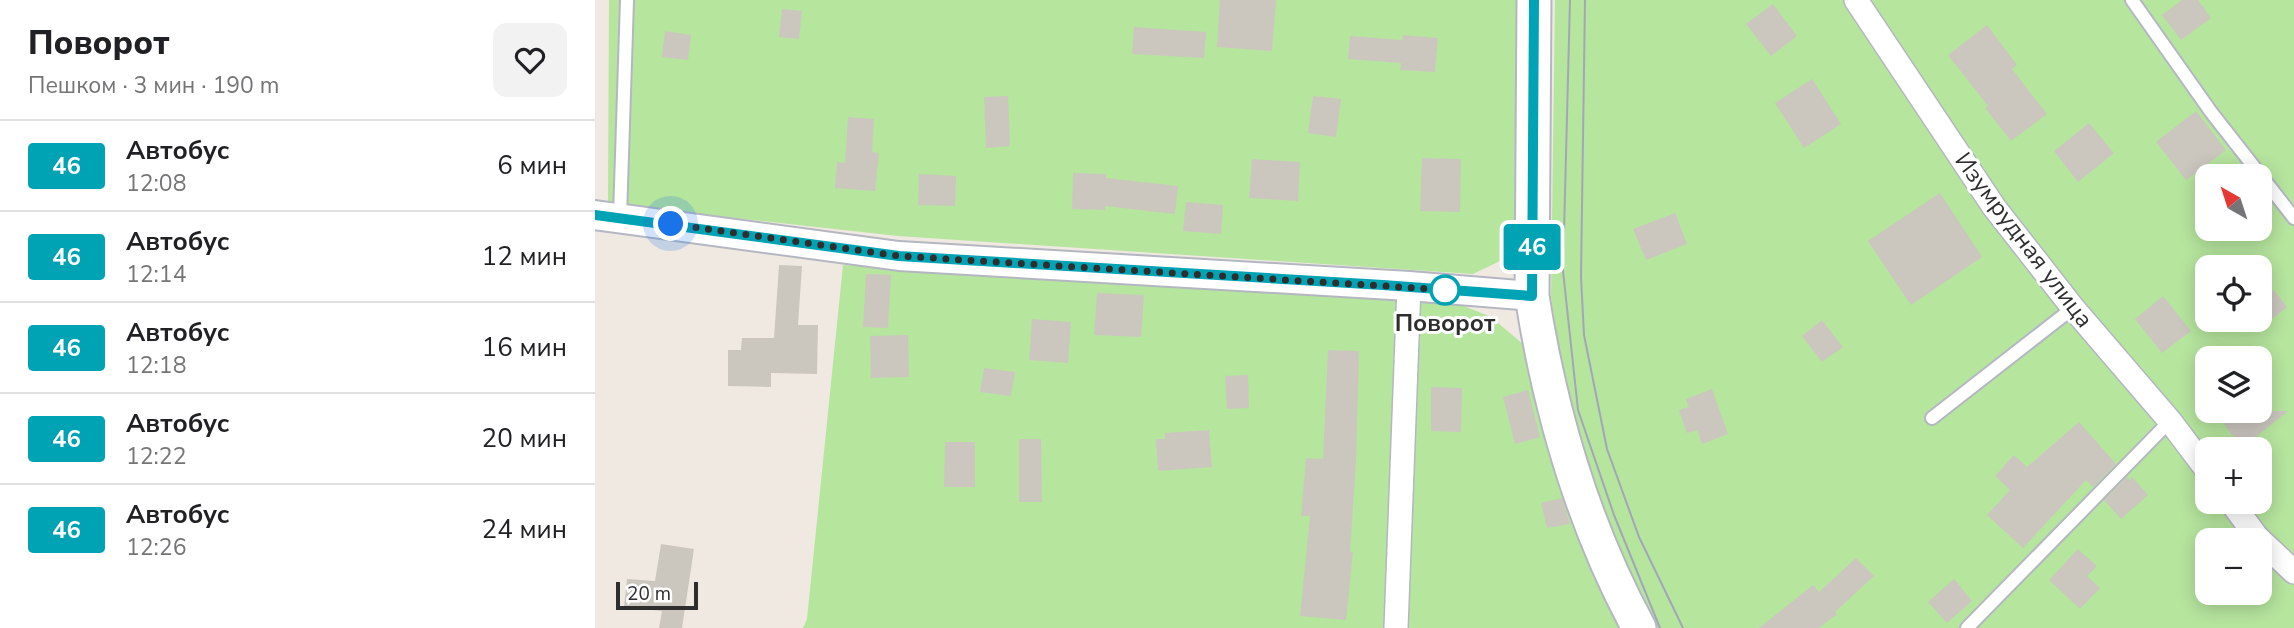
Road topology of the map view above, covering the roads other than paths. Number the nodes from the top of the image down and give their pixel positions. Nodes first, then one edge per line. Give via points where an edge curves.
1 (627, 0) edge
2 (1534, 0) edge
3 (1856, 0) edge
4 (2132, 0) edge
5 (608, 216) edge
6 (2294, 218) edge
7 (1409, 286) junction
8 (1532, 296) junction
9 (2073, 308) junction
10 (1933, 418) dead end
11 (2170, 421) junction
12 (2195, 454) edge
13 (2240, 514) edge
14 (2294, 572) edge
15 (1396, 628) edge
16 (1639, 628) edge
17 (1966, 628) edge

1 - 5 lane
2 - 8 main road
3 - 9 street, Изумрудная улица via 1994,207
4 - 6 lane
5 - 7 street via 899,256
7 - 8 street
7 - 15 street
8 - 16 main road via 1554,412 1586,512
9 - 10 lane
9 - 11 street, Изумрудная улица
11 - 12 street, Изумрудная улица
11 - 17 lane
13 - 14 street

